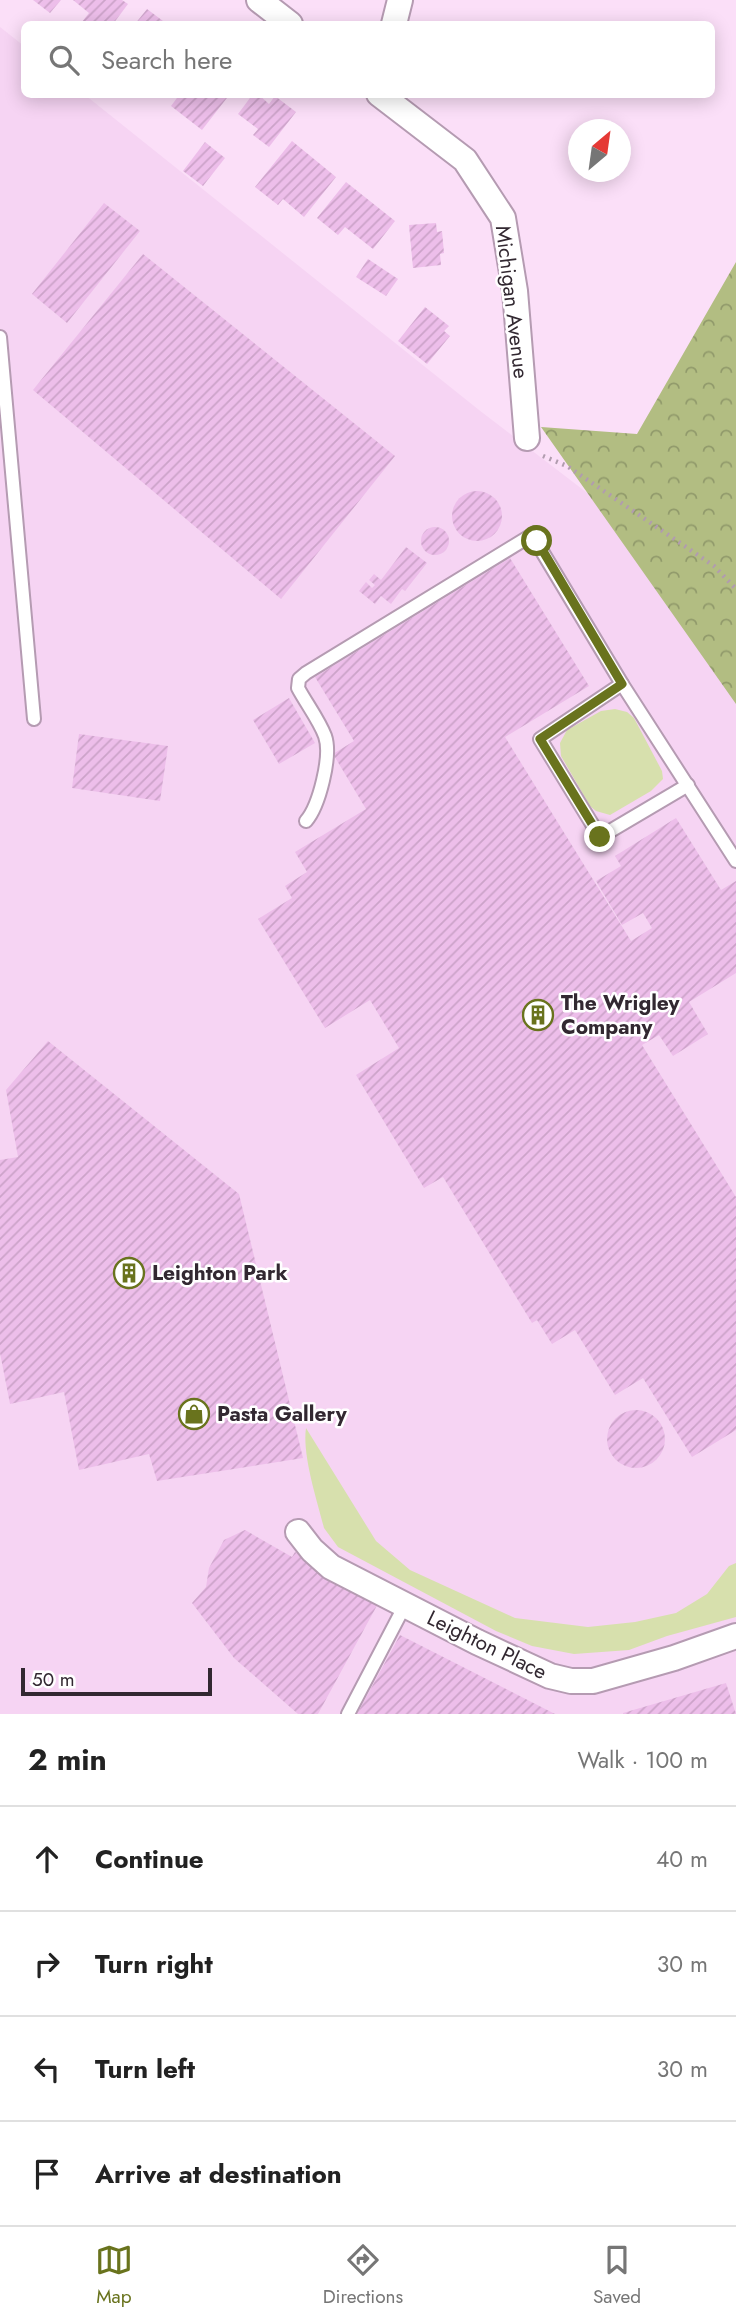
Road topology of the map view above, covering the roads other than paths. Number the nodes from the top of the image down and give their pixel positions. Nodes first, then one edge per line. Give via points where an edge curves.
1 (259, 0) edge
2 (400, 0) edge
3 (286, 21) edge
4 (395, 21) edge
5 (383, 98) edge
6 (0, 337) edge
7 (534, 447) road end
8 (622, 684) junction
9 (34, 719) dead end
10 (688, 785) junction
11 (306, 821) dead end
12 (736, 861) edge
13 (299, 1532) dead end
14 (405, 1605) junction
15 (736, 1636) edge
16 (348, 1714) edge

1 - 3 street
2 - 4 street
5 - 7 street, Michigan Avenue via 465,160 503,218
6 - 9 lane
8 - 10 lane
8 - 10 lane via 540,739 600,837
8 - 11 lane via 535,533 299,679 298,688 325,735 327,748 321,788
10 - 12 lane
13 - 14 street, Leighton Place via 331,1567
14 - 15 street, Leighton Place via 550,1676 570,1681 593,1681
14 - 16 lane

